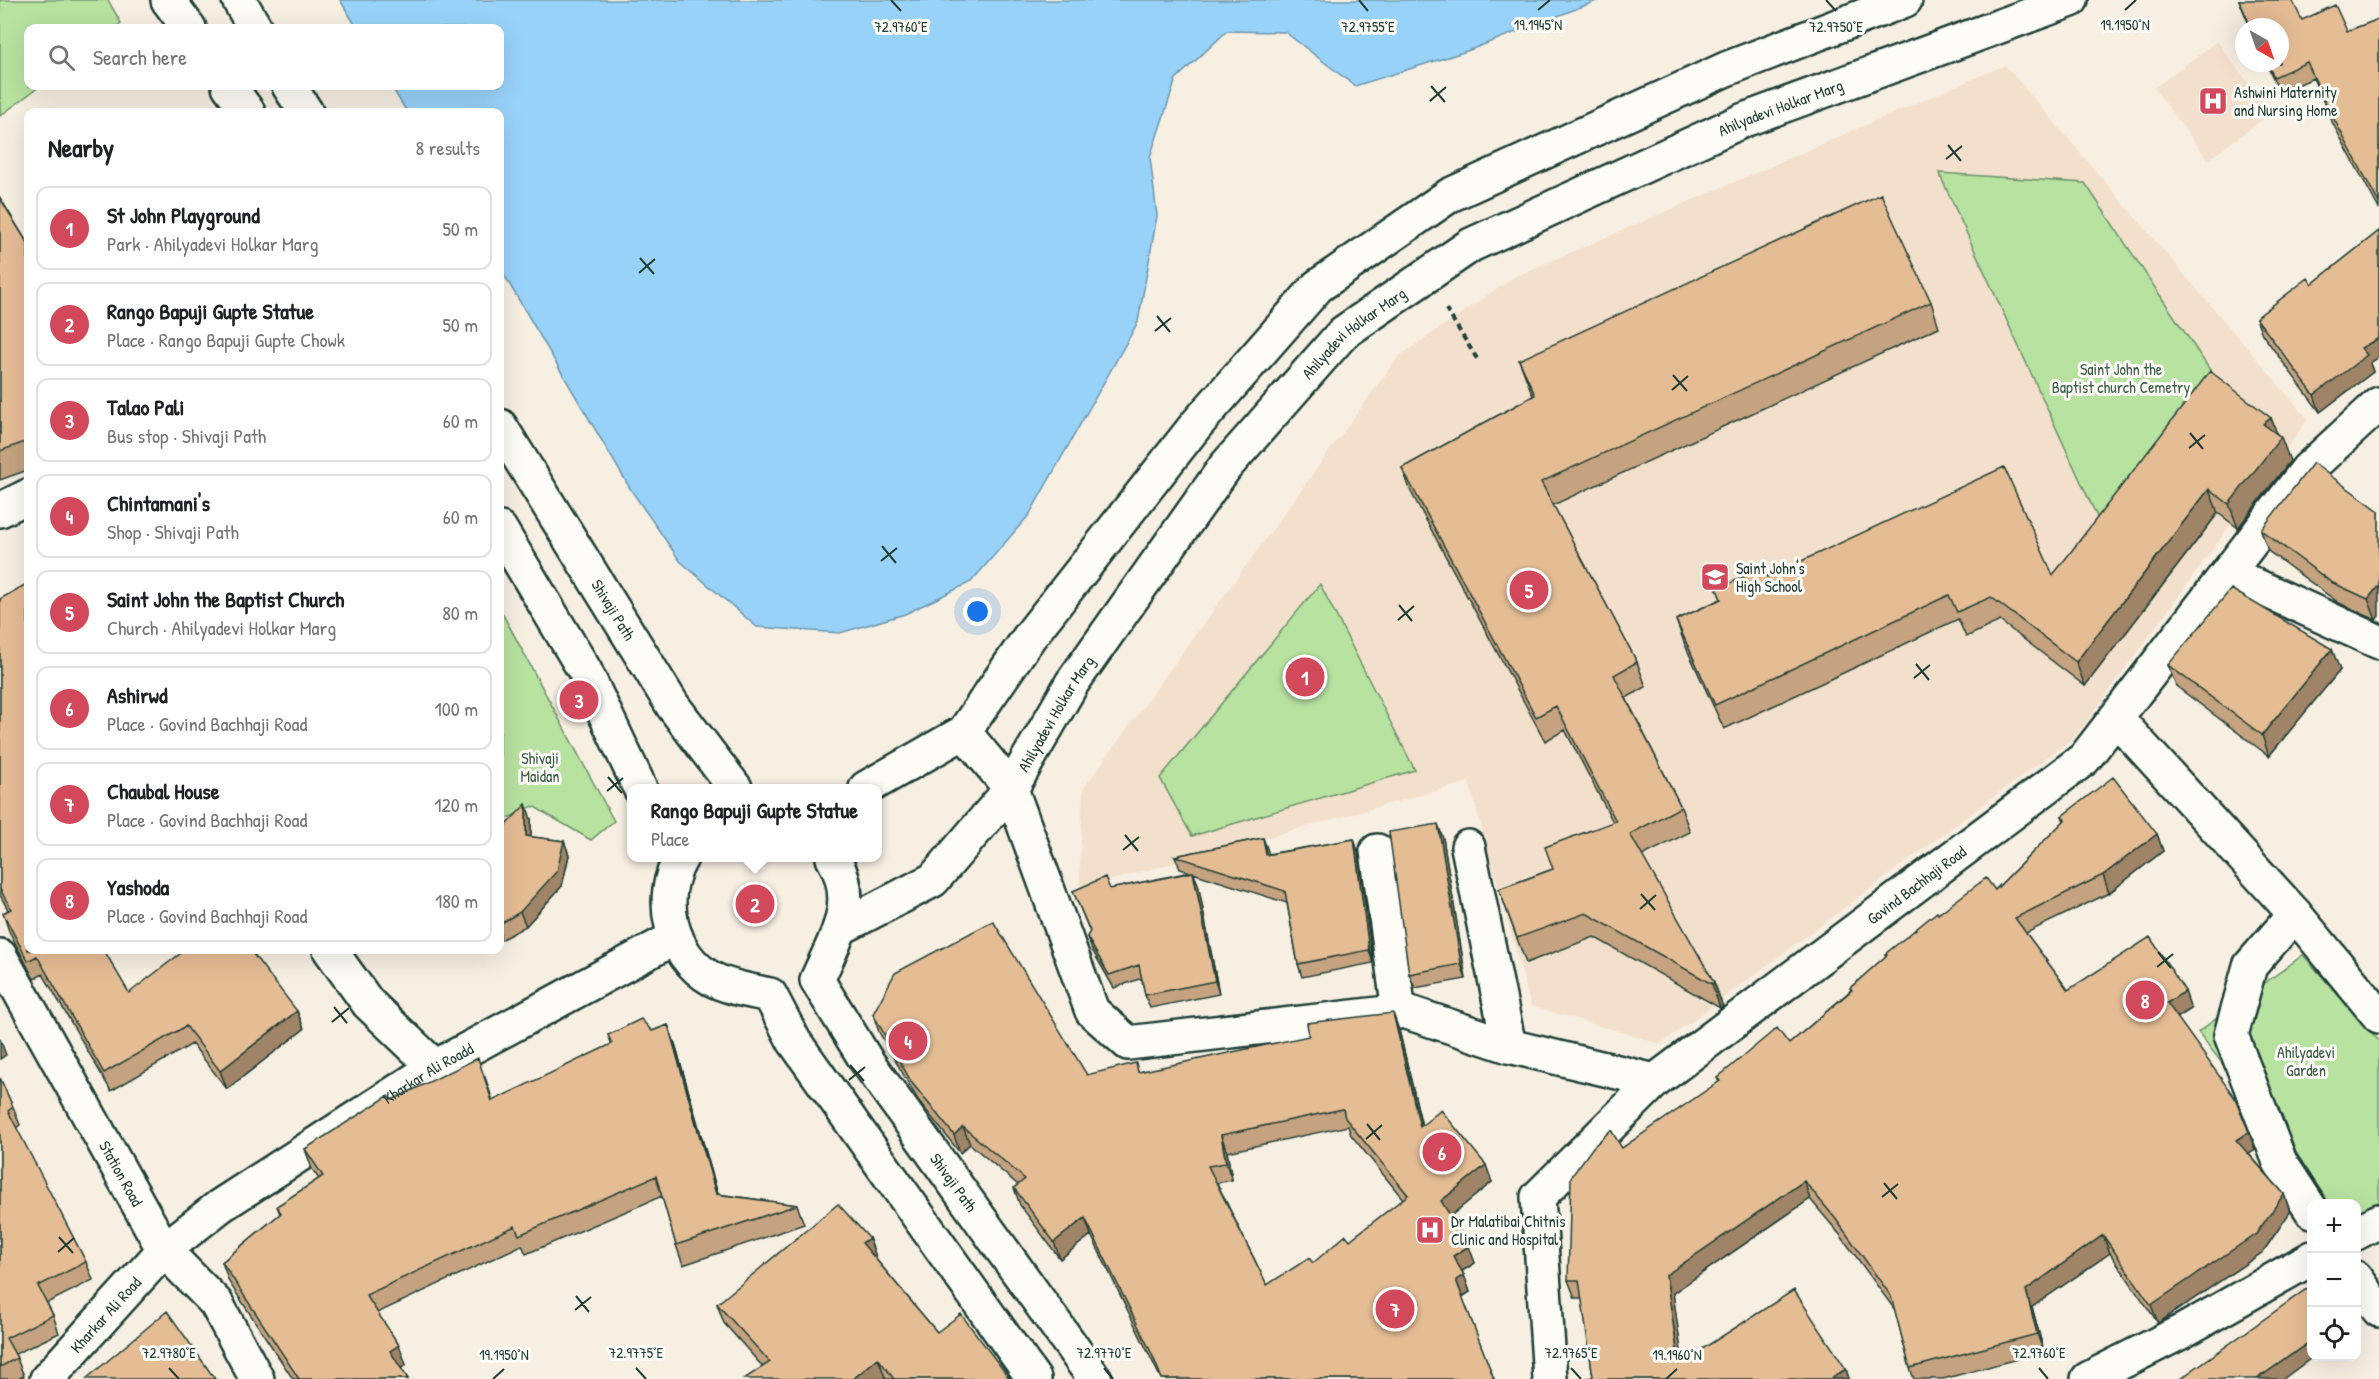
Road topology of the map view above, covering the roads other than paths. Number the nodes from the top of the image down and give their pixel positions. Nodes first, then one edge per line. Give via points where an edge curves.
1 (168, 0) edge
2 (239, 0) edge
3 (1905, 0) edge
4 (2072, 0) edge
5 (186, 24) edge
6 (253, 24) edge
7 (232, 90) edge
8 (292, 90) edge
9 (246, 108) edge
10 (303, 108) edge
11 (2379, 404) edge
12 (504, 432) edge
13 (24, 498) edge
14 (0, 510) edge
15 (504, 536) edge
16 (2228, 573) junction
17 (2379, 642) edge
18 (2116, 718) junction
19 (964, 732) junction
20 (638, 784) edge
21 (731, 784) edge
22 (875, 784) edge
23 (1011, 789) junction
24 (1468, 847) dead end
25 (1377, 851) dead end
26 (676, 862) edge
27 (836, 862) edge
28 (2295, 914) junction
29 (842, 927) junction
30 (676, 937) junction
31 (333, 954) edge
32 (0, 956) edge
33 (1399, 1011) junction
34 (2379, 1016) edge
35 (1509, 1046) junction
36 (435, 1067) junction
37 (1655, 1081) junction
38 (2307, 1203) edge
39 (2379, 1221) edge
40 (2361, 1230) edge
41 (164, 1250) junction
42 (2307, 1261) edge
43 (2361, 1285) edge
44 (2379, 1310) edge
45 (48, 1379) edge
46 (257, 1379) edge
47 (1034, 1379) edge
48 (1095, 1379) edge
49 (1550, 1379) edge
50 (2088, 1379) edge

1 - 5 main road
2 - 6 main road
3 - 19 main road via 1726,69 1450,195 1318,286 1196,425 1030,636
4 - 23 main road, Ahilyadevi Holkar Marg via 1744,120 1471,245 1343,333 1225,467 1072,683
7 - 9 main road
8 - 10 main road
11 - 16 main road, Govind Bachhaji Road via 2307,470
12 - 21 main road, Shivaji Path via 673,706
13 - 14 main road
15 - 20 main road via 585,671
16 - 17 main road
16 - 18 main road, Govind Bachhaji Road
18 - 28 main road
18 - 37 main road, Govind Bachhaji Road via 2084,759
19 - 22 main road
19 - 23 main road
23 - 29 main road, Ahilyadevi Holkar Marg via 933,880
23 - 33 main road via 1092,1011 1128,1042
24 - 35 main road
25 - 33 main road
26 - 30 main road via 669,890 669,914
27 - 29 main road via 846,898
28 - 34 main road
28 - 38 main road via 2250,966 2231,1035 2280,1162
29 - 48 main road, Shivaji Path via 817,980 866,1060
30 - 36 main road, Kharkar Ali Roadd
30 - 47 main road via 691,961 712,979 770,995 794,1041
31 - 36 main road via 368,1003
32 - 41 main road, Station Road
33 - 35 main road
35 - 37 main road
36 - 41 main road, Kharkar Ali Roadd via 220,1206
37 - 49 main road, Govind Bachhaji Road via 1538,1197
39 - 40 main road
41 - 45 main road, Kharkar Ali Road
41 - 46 main road, Station Road via 216,1303
42 - 50 main road
43 - 44 main road

